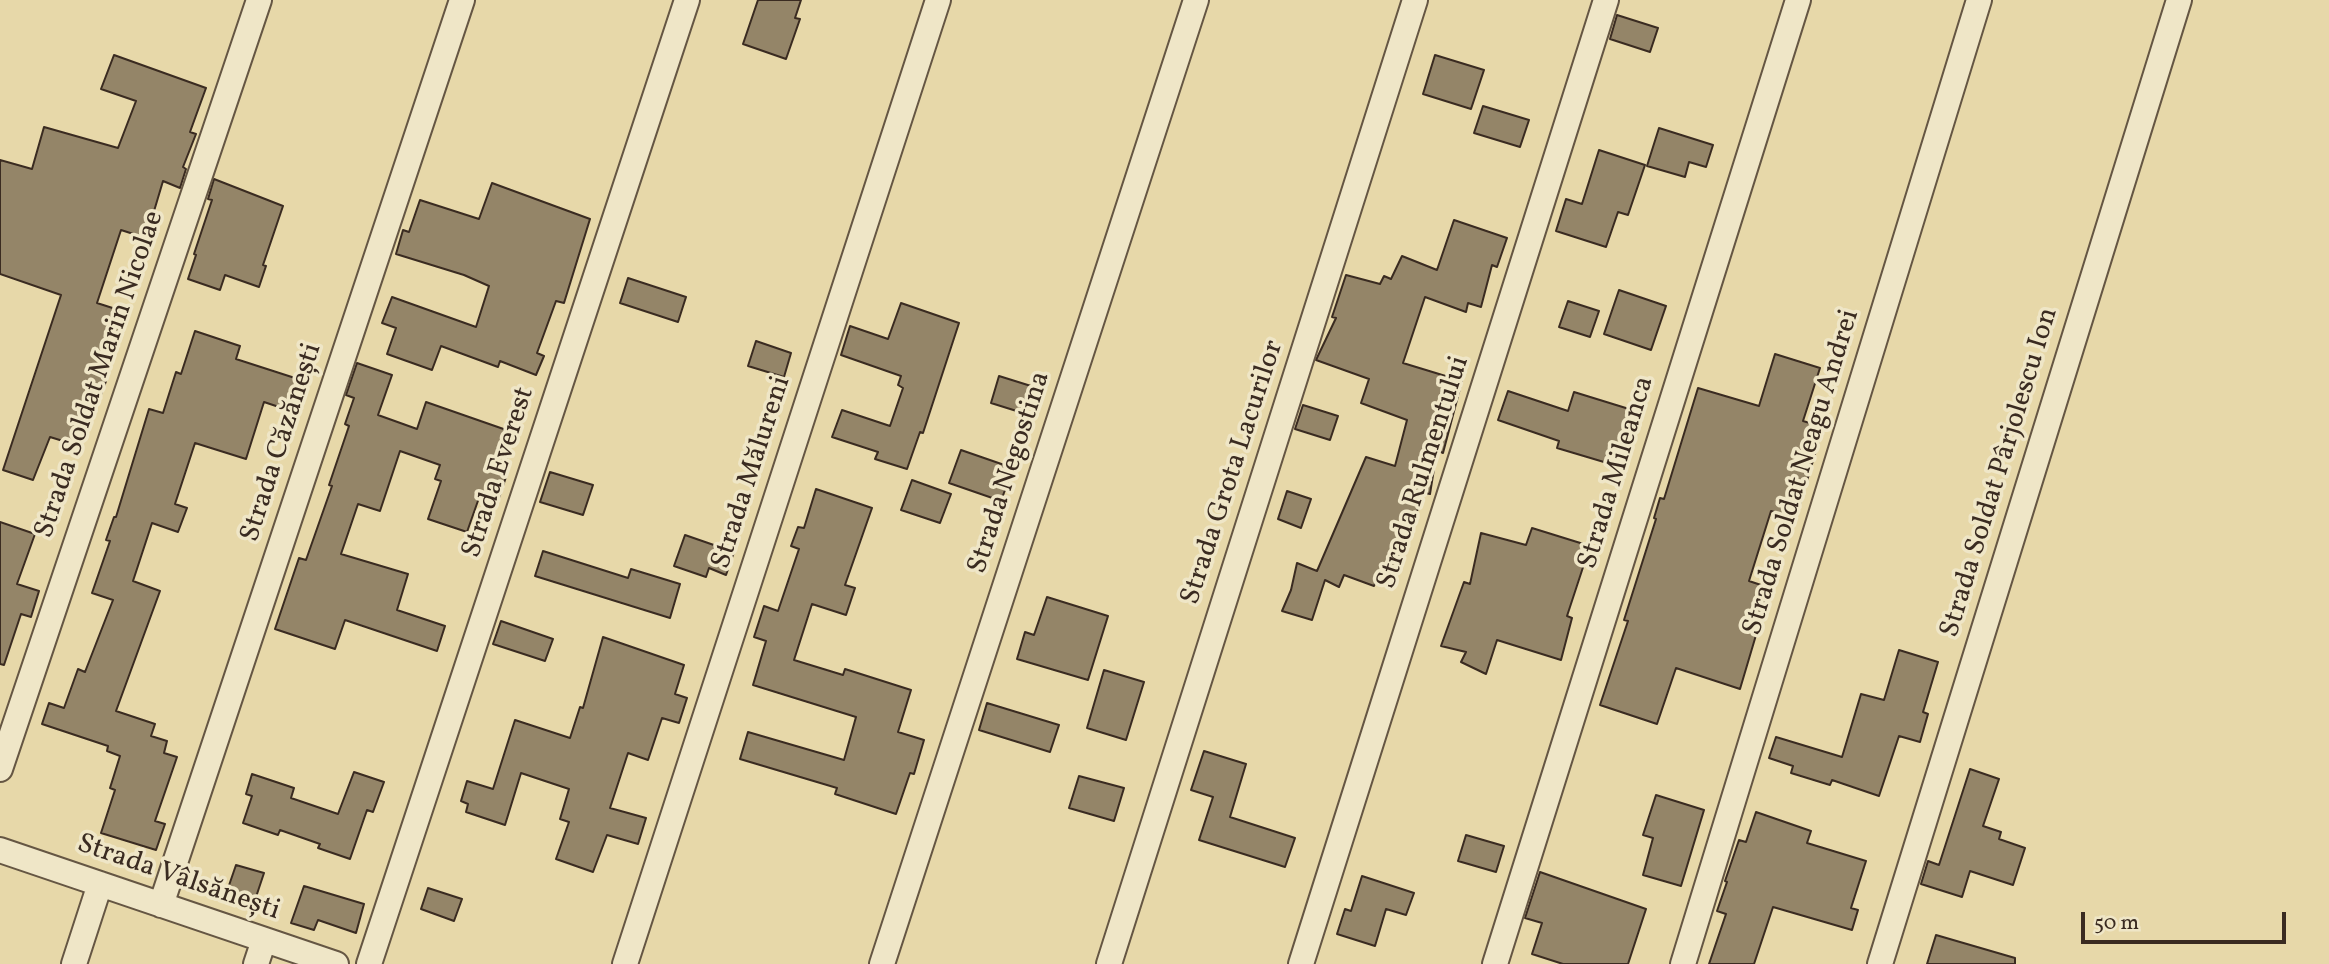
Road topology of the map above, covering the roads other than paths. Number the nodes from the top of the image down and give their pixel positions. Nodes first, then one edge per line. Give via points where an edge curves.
1 (259, 0) edge
2 (462, 0) edge
3 (687, 0) edge
4 (938, 0) edge
5 (1196, 0) edge
6 (1415, 0) edge
7 (1606, 0) edge
8 (1798, 0) edge
9 (1979, 0) edge
10 (2179, 0) edge
11 (0, 769) edge
12 (0, 850) edge
13 (100, 884) junction
14 (161, 905) junction
15 (264, 940) junction
16 (74, 964) edge
17 (256, 964) edge
18 (336, 964) edge
19 (369, 964) edge
20 (625, 964) edge
21 (881, 964) edge
22 (1109, 964) edge
23 (1301, 964) edge
24 (1495, 964) edge
25 (1683, 964) edge
26 (1880, 964) edge

1 - 11 street, Strada Soldat Marin Nicolae
2 - 14 street, Strada Căzănești
3 - 19 street, Strada Everest
4 - 20 street, Strada Mălureni
5 - 21 street, Strada Negostina
6 - 22 street, Strada Grota Lacurilor
7 - 23 street, Strada Rulmentului
8 - 24 street, Strada Mileanca
9 - 25 street, Strada Soldat Neagu Andrei
10 - 26 street, Strada Soldat Pârjolescu Ion
12 - 13 street, Strada Vâlsănești
13 - 14 street, Strada Vâlsănești
13 - 16 street
14 - 15 street, Strada Vâlsănești
15 - 17 street
15 - 18 street, Strada Vâlsănești

